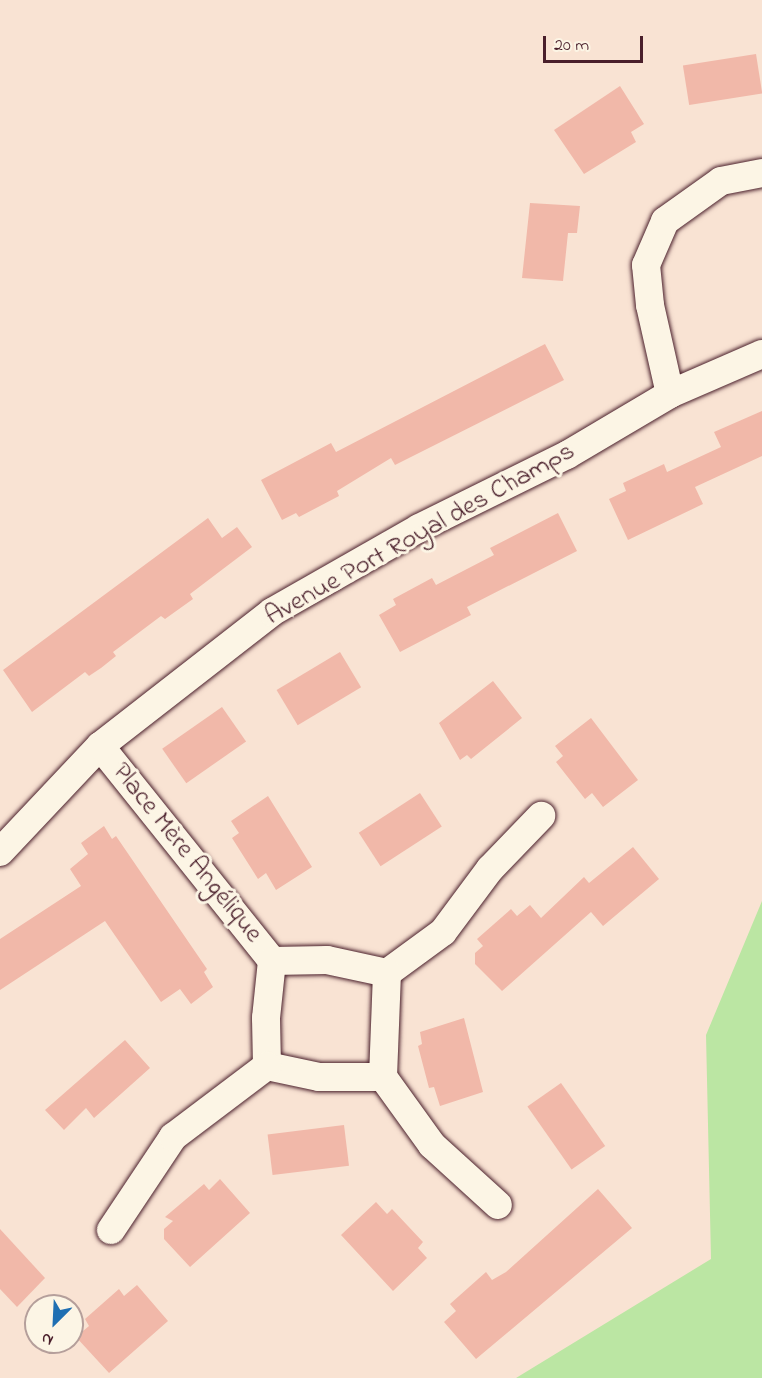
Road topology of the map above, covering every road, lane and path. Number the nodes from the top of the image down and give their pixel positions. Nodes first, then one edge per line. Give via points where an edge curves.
1 (762, 173) edge
2 (762, 354) edge
3 (670, 394) junction
4 (100, 746) junction
5 (541, 816) dead end
6 (0, 852) edge
7 (272, 962) junction
8 (387, 973) junction
9 (267, 1066) junction
10 (382, 1077) junction
11 (498, 1205) dead end
12 (111, 1230) dead end

1 - 3 street via 721,181 665,221 646,265 650,305
2 - 3 street, Avenue Port Royal des Champs
3 - 4 street, Avenue Port Royal des Champs via 567,455 419,528 272,612
4 - 6 street, Avenue Port Royal des Champs
4 - 7 street, Place Mère Angélique
5 - 8 street via 490,869 443,932
7 - 8 street, Place Mère Angélique via 327,960
7 - 9 street, Place Mère Angélique via 266,1017
8 - 10 street
9 - 10 street via 319,1077
9 - 12 street via 173,1137
10 - 11 street via 432,1145

